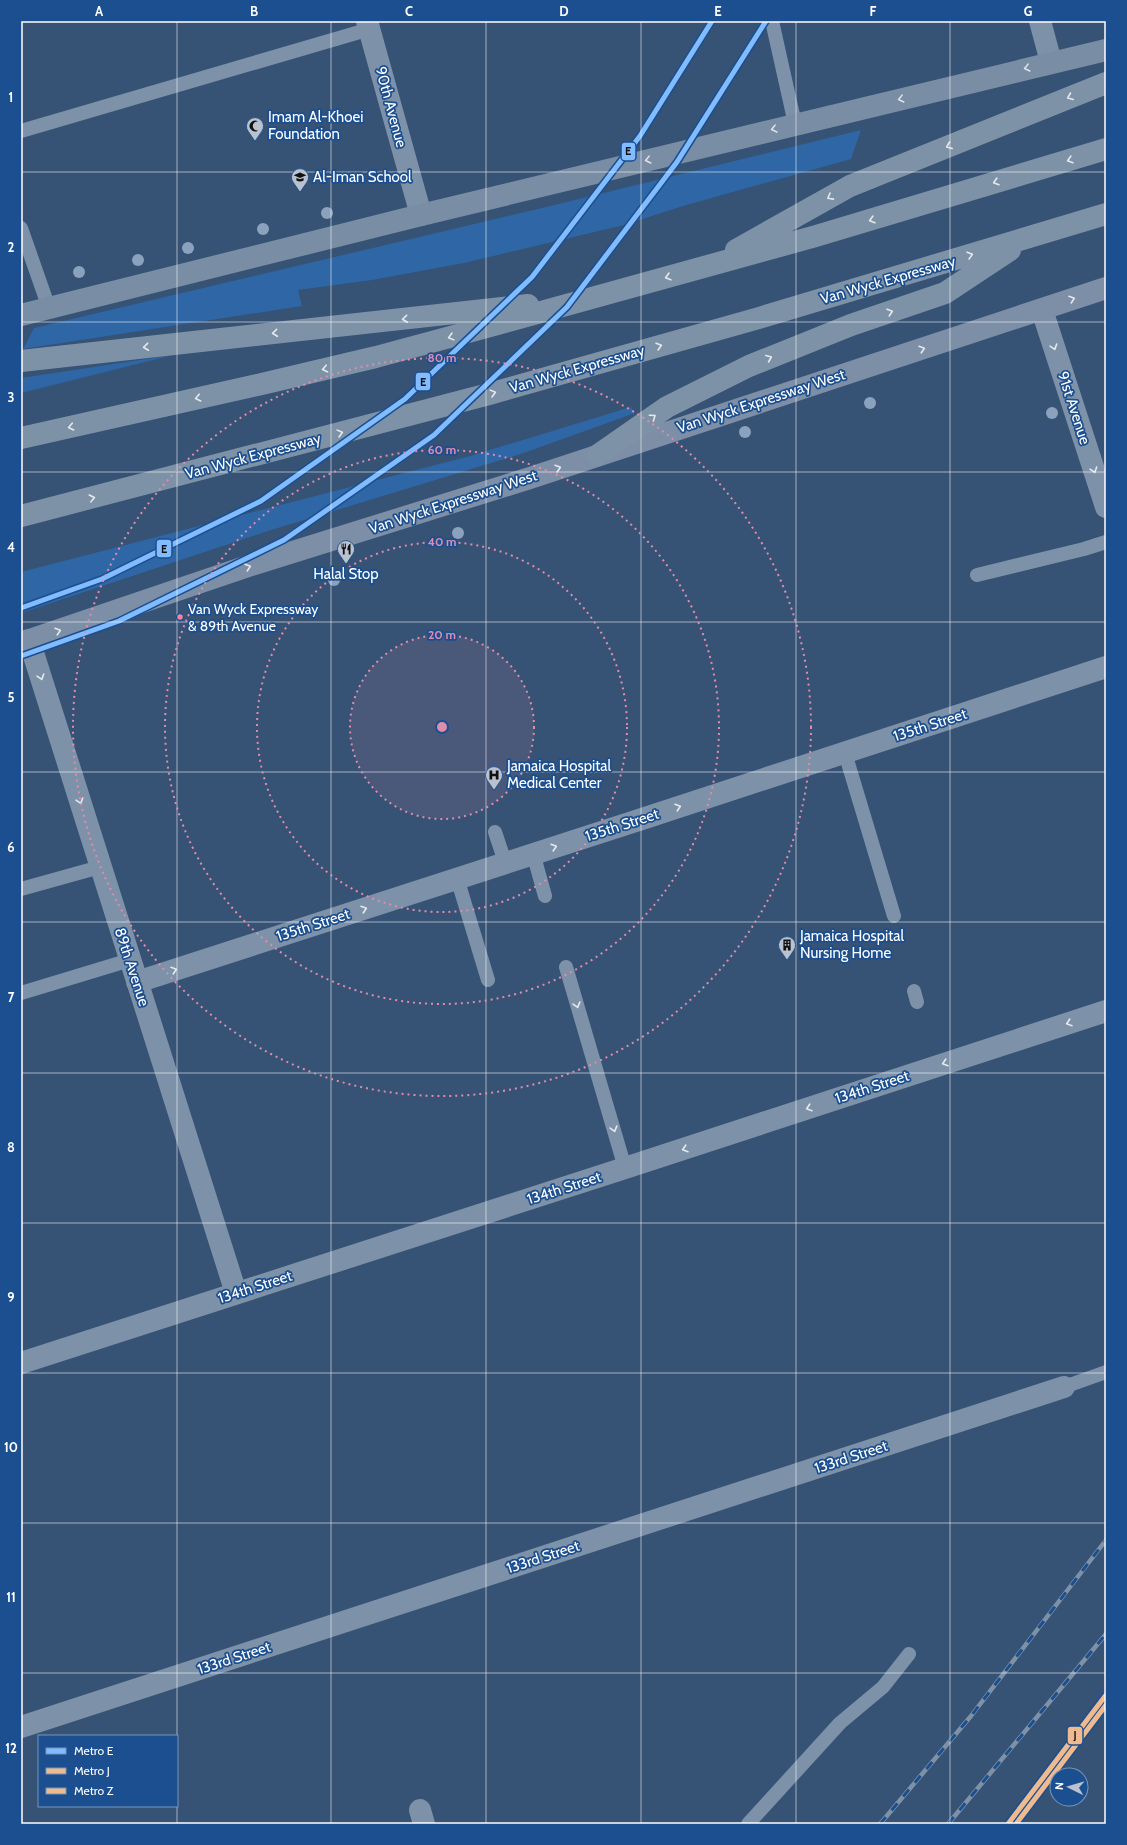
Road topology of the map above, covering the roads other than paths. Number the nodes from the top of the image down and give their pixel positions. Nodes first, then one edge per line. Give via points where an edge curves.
1 (772, 21) edge
2 (1040, 21) edge
3 (369, 25) edge
4 (1106, 50) edge
5 (1051, 62) junction
6 (1106, 83) edge
7 (795, 124) junction
8 (21, 130) edge
9 (1106, 149) edge
10 (1106, 214) edge
11 (421, 215) junction
12 (21, 228) edge
13 (1029, 238) junction
14 (706, 267) junction
15 (1106, 288) edge
16 (596, 297) junction
17 (50, 308) junction
18 (1042, 310) junction
19 (21, 315) edge
20 (21, 361) edge
21 (21, 438) edge
22 (598, 455) junction
23 (1106, 507) edge
24 (21, 516) edge
25 (1106, 542) edge
26 (978, 575) dead end
27 (25, 641) edge
28 (1106, 667) edge
29 (845, 753) junction
30 (496, 832) dead end
31 (533, 853) junction
32 (505, 862) junction
33 (100, 867) junction
34 (457, 878) junction
35 (21, 889) edge
36 (546, 896) dead end
37 (894, 916) dead end
38 (130, 960) junction
39 (566, 967) dead end
40 (488, 980) dead end
41 (137, 982) junction
42 (21, 993) edge
43 (1106, 1011) edge
44 (625, 1168) junction
45 (236, 1293) junction
46 (21, 1363) edge
47 (1106, 1372) edge
48 (1064, 1387) joint
49 (909, 1654) dead end
50 (21, 1727) edge
51 (748, 1824) edge

1 - 7 lane
2 - 5 street
3 - 8 lane
3 - 11 street, 90th Avenue
4 - 5 main road
5 -> 7 main road
6 -> 14 highway via 850,186
7 -> 11 main road
9 -> 14 highway
10 - 13 highway, Van Wyck Expressway
11 - 17 main road
12 - 17 lane
22 -> 13 highway via 668,407 749,366 851,325 945,293
24 -> 13 highway, Van Wyck Expressway via 489,394
14 -> 16 highway
18 -> 15 main road
16 -> 20 highway
16 -> 21 highway via 368,358
17 - 19 main road
22 -> 18 main road, Van Wyck Expressway West
18 -> 23 street, 91st Avenue
27 -> 22 main road, Van Wyck Expressway West via 248,566
25 - 26 lane
27 -> 33 street, 89th Avenue
28 - 29 street, 135th Street
31 -> 29 street, 135th Street
29 - 37 lane
30 - 32 lane
31 - 32 street, 135th Street
31 - 36 lane
32 - 34 street, 135th Street
33 - 35 lane
33 - 38 street, 89th Avenue
34 - 40 lane
41 -> 34 street, 135th Street
38 - 41 street, 89th Avenue
38 - 42 lane
39 -> 44 lane
41 - 45 street, 89th Avenue
43 -> 44 street, 134th Street
44 - 45 street, 134th Street
45 - 46 street, 134th Street
47 - 48 lane
48 - 50 street, 133rd Street
49 - 51 lane via 883,1687 840,1722

